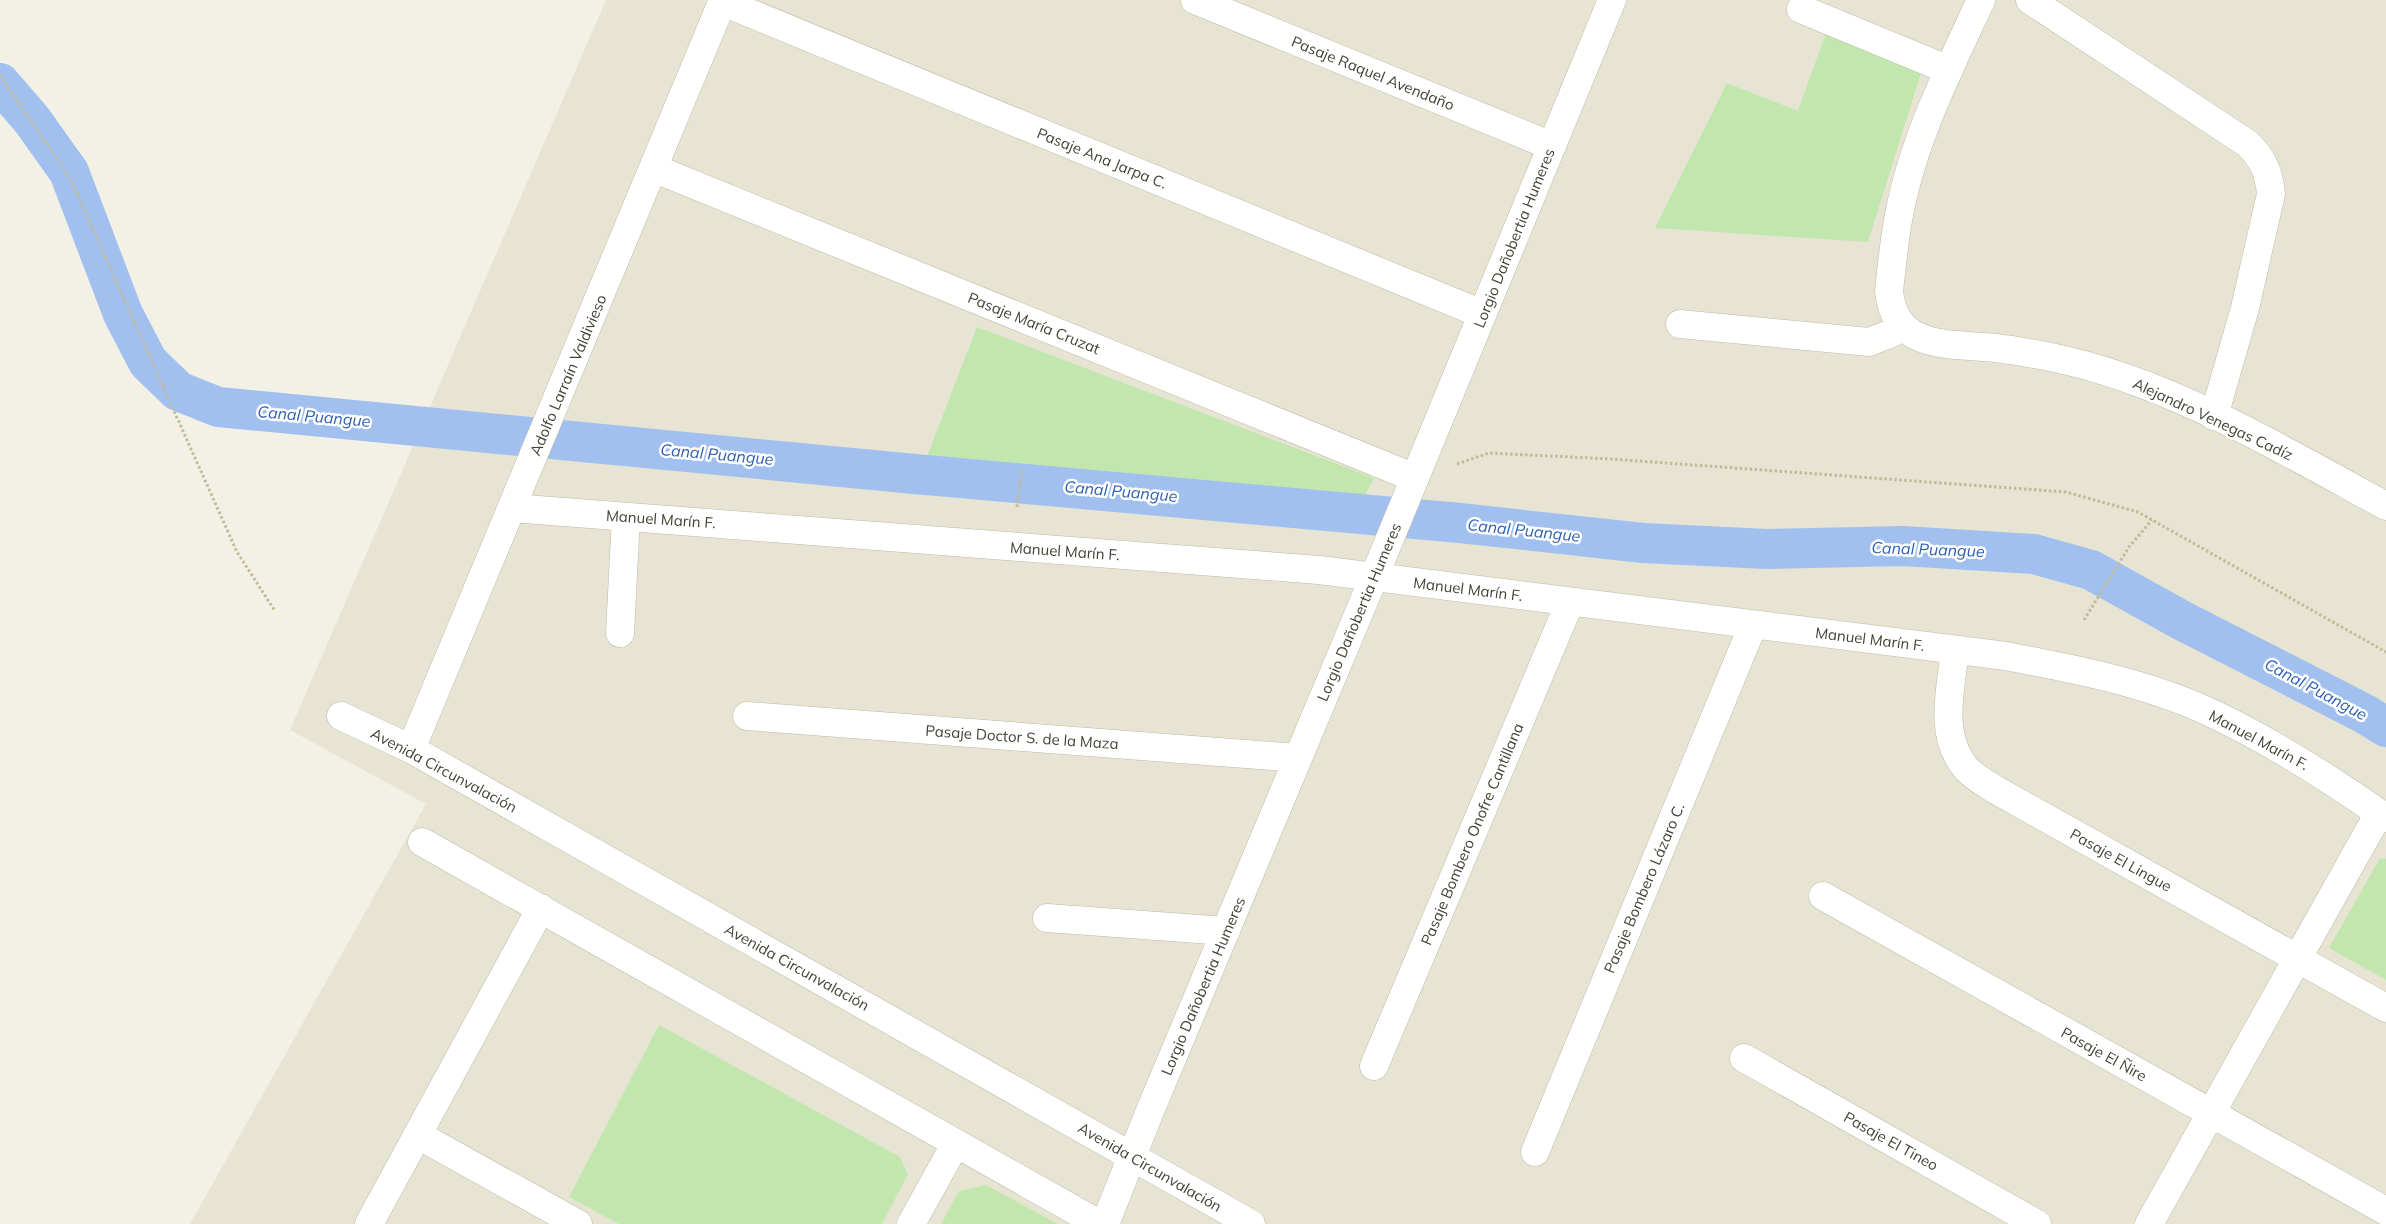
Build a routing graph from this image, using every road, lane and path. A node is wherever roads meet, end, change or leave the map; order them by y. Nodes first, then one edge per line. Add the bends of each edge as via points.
1 (1195, 0) edge
2 (1612, 0) edge
3 (1981, 0) edge
4 (2030, 0) edge
5 (723, 1) edge
6 (1802, 10) dead end
7 (1949, 70) junction
8 (0, 75) edge
9 (1552, 146) junction
10 (653, 168) junction
11 (1482, 314) junction
12 (1680, 324) dead end
13 (1901, 325) junction
14 (2214, 416) junction
15 (1457, 464) dead end
16 (1022, 467) dead end
17 (1411, 488) junction
18 (2386, 506) edge
19 (512, 508) junction
20 (1018, 508) dead end
21 (626, 517) junction
22 (2152, 520) junction
23 (1374, 577) junction
24 (1570, 602) junction
25 (275, 611) dead end
26 (2084, 620) dead end
27 (1753, 625) junction
28 (620, 633) dead end
29 (1955, 650) junction
30 (2386, 652) edge
31 (341, 716) dead end
32 (747, 716) dead end
33 (411, 749) junction
34 (1298, 758) junction
35 (2382, 816) edge
36 (422, 842) dead end
37 (1823, 896) dead end
38 (541, 908) junction
39 (1047, 918) dead end
40 (1226, 931) junction
41 (2298, 959) junction
42 (2386, 1008) edge
43 (1744, 1058) dead end
44 (1374, 1066) dead end
45 (2211, 1114) junction
46 (418, 1135) junction
47 (956, 1143) junction
48 (1535, 1152) dead end
49 (1132, 1156) junction
50 (2386, 1211) edge
51 (369, 1224) edge
52 (578, 1224) edge
53 (911, 1224) edge
54 (1099, 1224) edge
55 (1105, 1224) edge
56 (1251, 1224) edge
57 (2037, 1224) edge
58 (2150, 1224) edge

1 - 9 street, Pasaje Raquel Avendaño
2 - 9 street, Lorgio Dañobertia Humeres
3 - 7 street
4 - 14 street via 2248,144 2269,175 2271,194 2245,308
5 - 10 street, Adolfo Larraín Valdivieso
5 - 11 street, Pasaje Ana Jarpa C.
6 - 7 street
7 - 13 street via 1912,166 1899,214 1889,291 1890,303
8 - 25 path via 72,180 237,552
9 - 11 street, Lorgio Dañobertia Humeres
10 - 17 street, Pasaje María Cruzat
10 - 19 street, Adolfo Larraín Valdivieso
11 - 17 street, Lorgio Dañobertia Humeres
12 - 13 street via 1869,342 1892,333
13 - 14 street, Alejandro Venegas Cadíz via 1931,342 1997,348 2056,358 2109,372 2161,391
14 - 18 street, Alejandro Venegas Cadíz
15 - 22 path via 1489,453 2066,492 2138,512
16 - 20 path
17 - 23 street, Lorgio Dañobertia Humeres
19 - 21 street, Manuel Marín F.
19 - 33 street, Adolfo Larraín Valdivieso
21 - 23 street, Manuel Marín F. via 1319,570
21 - 28 street
22 - 26 path via 2129,547
22 - 30 path
23 - 24 street, Manuel Marín F.
23 - 34 street, Lorgio Dañobertia Humeres
24 - 27 street, Manuel Marín F.
24 - 44 street, Pasaje Bombero Onofre Cantillana
27 - 29 street, Manuel Marín F.
27 - 48 street, Pasaje Bombero Lázaro C.
29 - 35 street, Manuel Marín F. via 2006,656 2109,677 2206,710 2289,754
29 - 41 street, Pasaje El Lingue via 1948,723 1954,751 1965,768 1996,790
31 - 33 street, Avenida Circunvalación
32 - 34 street, Pasaje Doctor S. de la Maza
33 - 49 street, Avenida Circunvalación
34 - 40 street, Lorgio Dañobertia Humeres
35 - 41 street
36 - 38 street
37 - 45 street, Pasaje El Ñire
38 - 46 street
38 - 47 street
39 - 40 street
40 - 49 street, Lorgio Dañobertia Humeres
41 - 42 street, Pasaje El Lingue
41 - 45 street
43 - 57 street, Pasaje El Tineo
45 - 50 street, Pasaje El Ñire
45 - 58 street
46 - 51 street
46 - 52 street
47 - 53 street
47 - 54 street
49 - 55 street, Lorgio Dañobertia Humeres
49 - 56 street, Avenida Circunvalación

